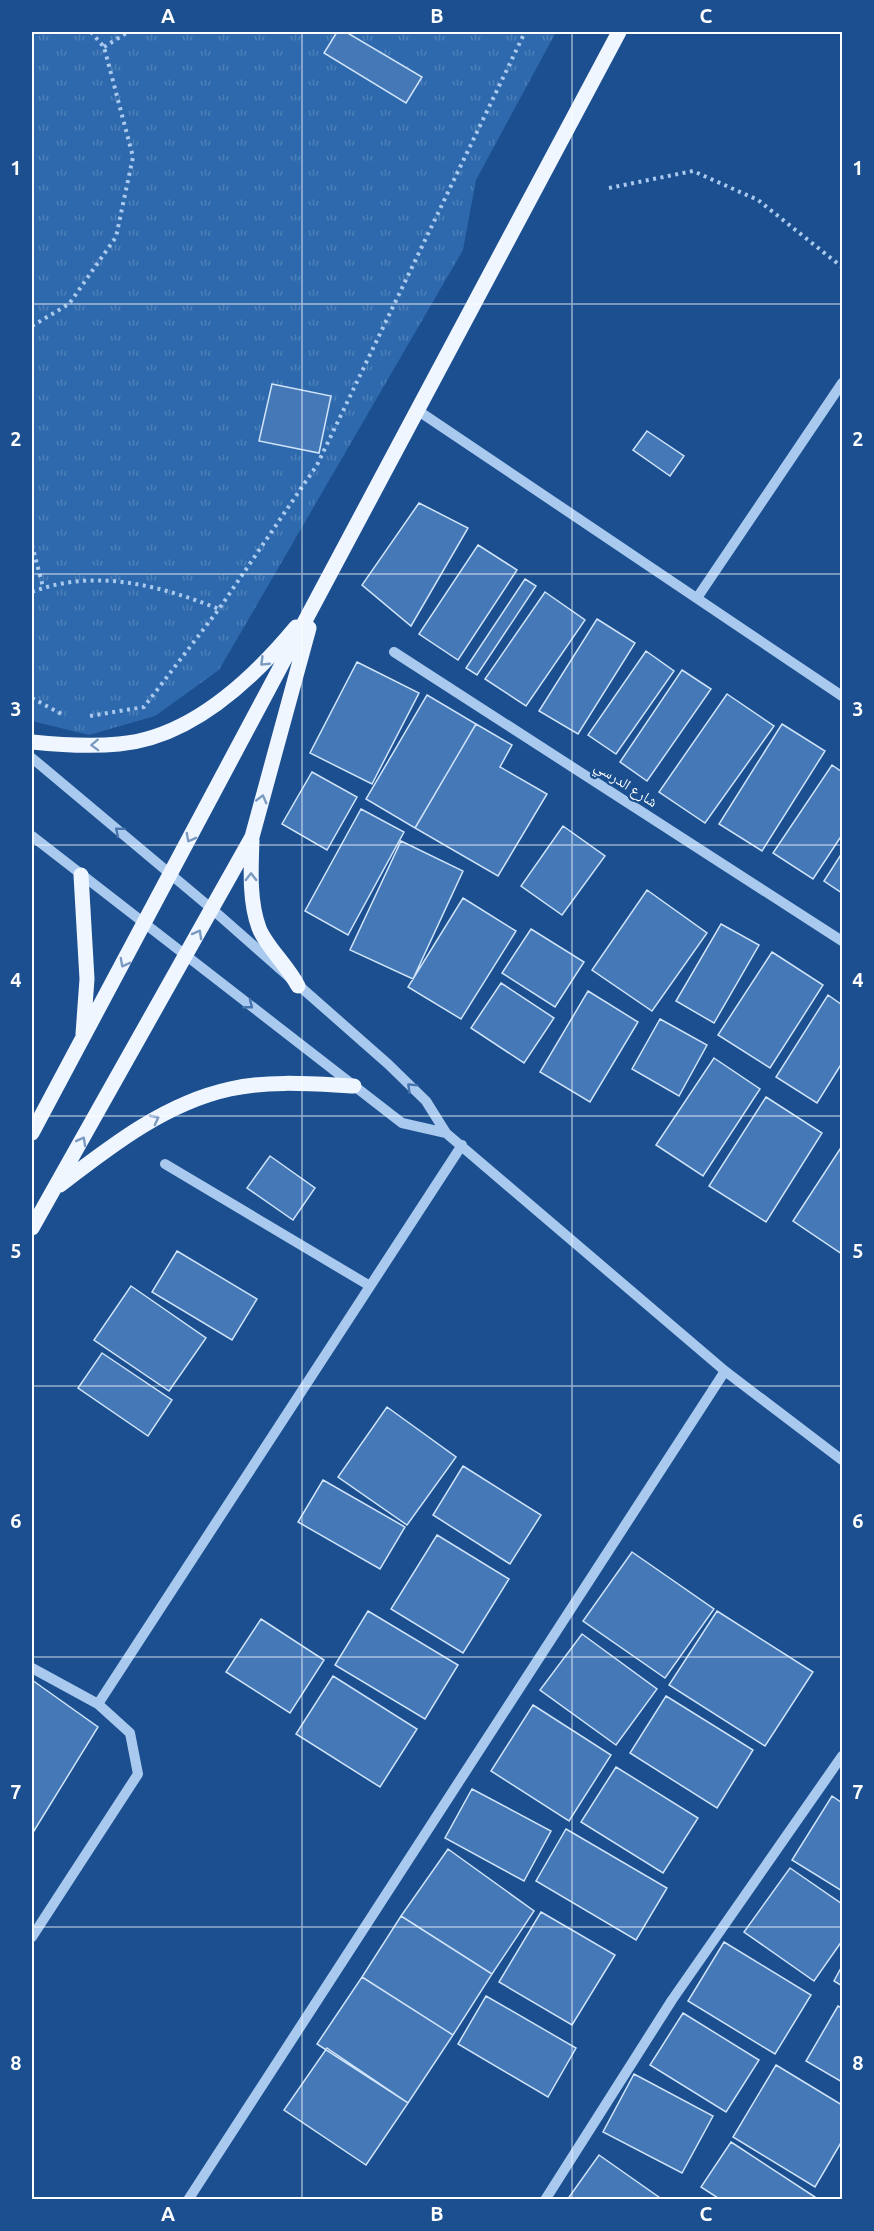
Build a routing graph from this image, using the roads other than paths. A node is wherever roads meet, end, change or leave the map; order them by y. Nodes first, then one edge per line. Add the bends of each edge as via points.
1 (619, 32) edge
2 (843, 383) edge
3 (417, 410) junction
4 (697, 598) junction
5 (316, 602) junction
6 (394, 652) dead end
7 (843, 696) edge
8 (32, 742) edge
9 (32, 758) edge
10 (32, 836) edge
11 (252, 837) junction
12 (171, 874) junction
13 (81, 875) junction
14 (212, 909) junction
15 (144, 924) junction
16 (843, 941) edge
17 (186, 957) junction
18 (298, 986) junction
19 (82, 1041) junction
20 (354, 1086) junction
21 (32, 1133) edge
22 (446, 1133) junction
23 (462, 1145) junction
24 (165, 1164) dead end
25 (56, 1188) junction
26 (32, 1227) edge
27 (370, 1286) junction
28 (724, 1371) junction
29 (843, 1460) edge
30 (32, 1668) edge
31 (98, 1704) junction
32 (843, 1756) edge
33 (32, 1937) edge
34 (188, 2199) edge
35 (545, 2199) edge

1 - 3 main road
2 - 4 street
3 - 4 street
3 - 5 main road
4 - 7 street
5 -> 8 main road via 278,649 243,682 167,733 121,744 71,746
11 -> 5 main road
5 -> 12 main road
6 - 16 street, شارع الدرسي
12 -> 9 street
10 - 13 street
11 - 14 main road
18 -> 11 main road via 259,929 251,888
12 - 14 street
12 - 15 main road
13 - 15 street
13 - 19 main road via 87,979
17 -> 14 main road
14 - 18 street
15 - 17 street
15 -> 19 main road
17 -> 20 street
25 -> 17 main road
22 -> 18 street via 426,1101
19 - 21 main road
20 - 22 street via 402,1123
25 -> 20 main road via 109,1147 194,1098 270,1084
22 - 23 street
23 - 27 street
23 - 28 street
24 - 27 street
25 - 26 main road
27 - 31 street
28 - 29 street
28 - 34 street
30 - 31 street
31 - 33 street via 130,1733 138,1774
32 - 35 street via 672,2000

